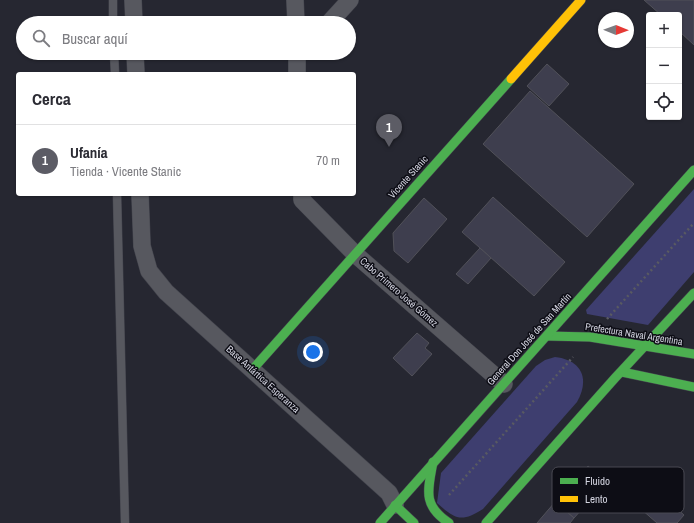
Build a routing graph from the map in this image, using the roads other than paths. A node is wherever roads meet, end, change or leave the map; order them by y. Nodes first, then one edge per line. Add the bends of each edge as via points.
1 (113, 0) edge
2 (133, 0) edge
3 (295, 0) edge
4 (350, 0) edge
5 (581, 0) edge
6 (114, 16) edge
7 (134, 16) edge
8 (296, 16) edge
9 (335, 16) edge
10 (114, 60) edge
11 (135, 60) edge
12 (115, 72) edge
13 (136, 72) edge
14 (694, 170) edge
15 (117, 196) edge
16 (140, 196) edge
17 (302, 196) edge
18 (355, 254) junction
19 (694, 293) edge
20 (547, 336) junction
21 (645, 345) junction
22 (694, 354) edge
23 (252, 370) junction
24 (622, 372) junction
25 (504, 384) junction
26 (694, 387) edge
27 (433, 462) junction
28 (395, 505) junction
29 (125, 523) edge
30 (380, 523) edge
31 (414, 523) edge
32 (449, 523) edge
33 (486, 523) edge

1 - 6 lane
2 - 7 street
3 - 8 street
4 - 9 street
5 - 18 street, Vicente Stanic
10 - 12 lane
11 - 13 street
14 - 20 street, General Don José de San Martín
15 - 29 lane
16 - 23 street, Base Antártica Esperanza via 142,246 149,271 166,292
17 - 18 street, Cabo Primero José Gómez via 302,200
18 - 23 street, Vicente Stanic
18 - 25 street, Cabo Primero José Gómez
19 - 21 street
20 - 21 street, Prefectura Naval Argentina via 590,337
20 - 25 street, General Don José de San Martín
21 - 22 street, Prefectura Naval Argentina
21 - 24 street
23 - 28 street, Base Antártica Esperanza via 389,493
24 - 26 street
24 - 33 street
25 - 27 street, General Don José de San Martín
27 - 28 street, General Don José de San Martín
27 - 32 street via 428,495 431,507 439,517
28 - 30 street, General Don José de San Martín
28 - 31 street

